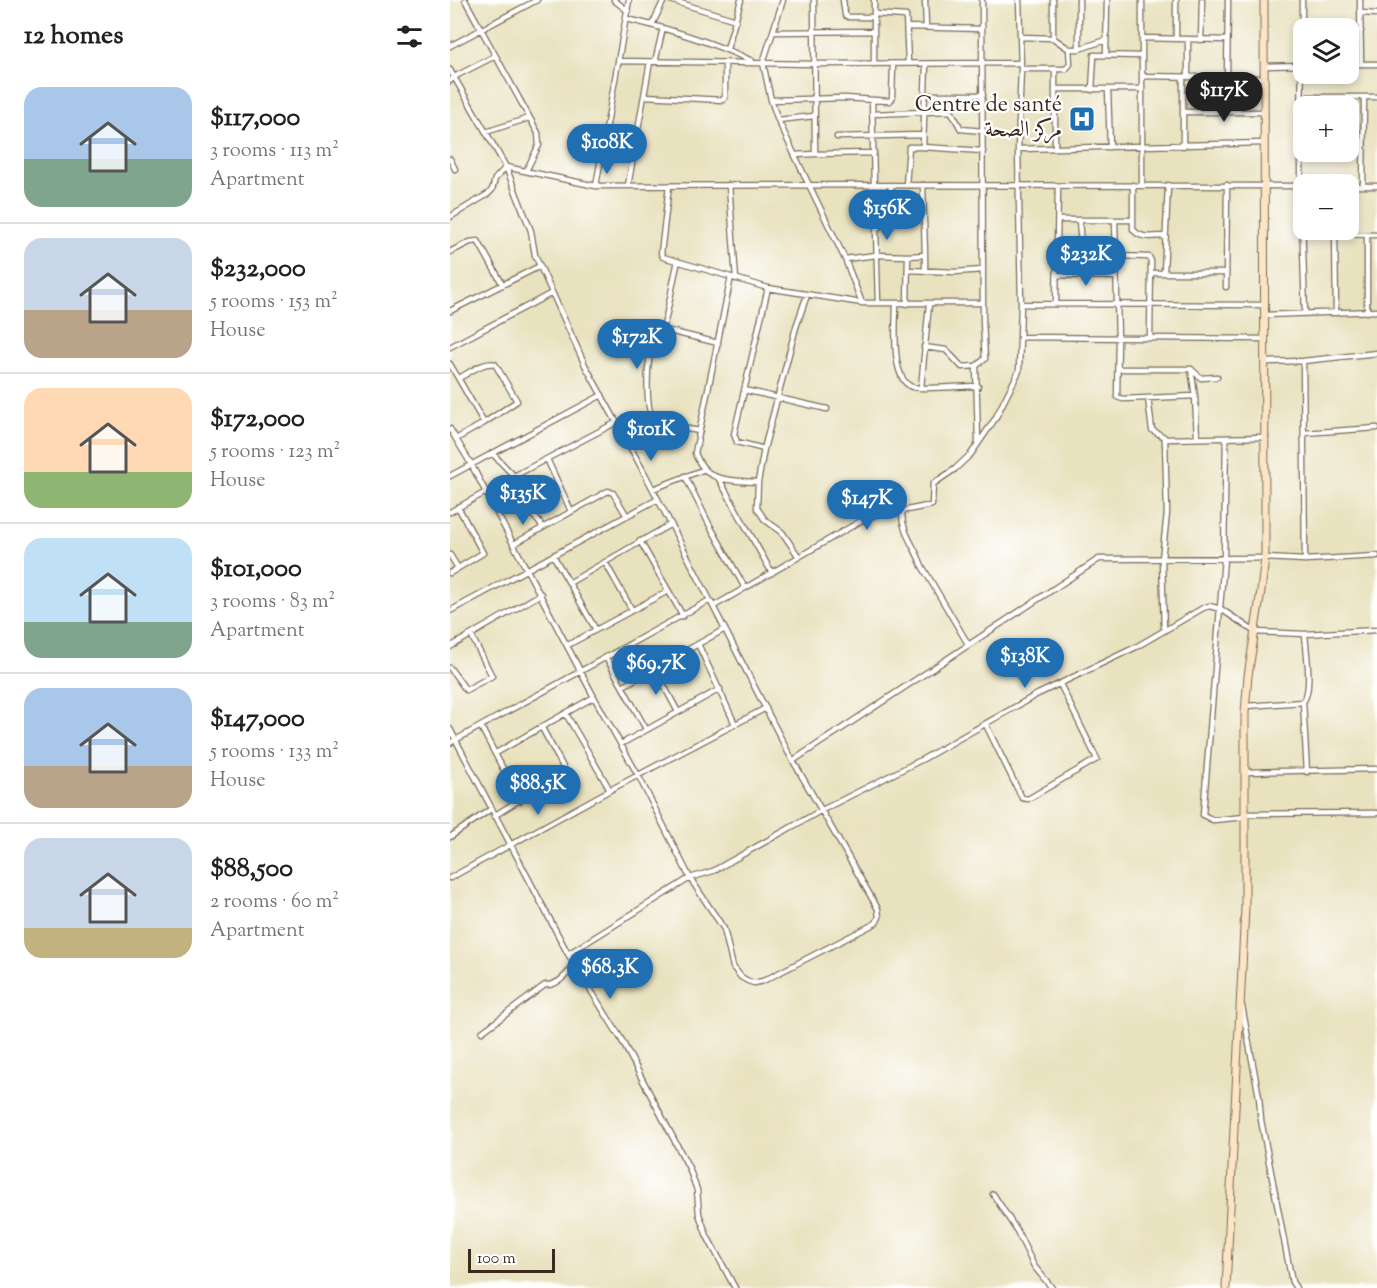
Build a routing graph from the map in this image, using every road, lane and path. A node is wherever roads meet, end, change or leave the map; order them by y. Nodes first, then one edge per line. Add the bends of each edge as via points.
1 (465, 0) edge
2 (537, 0) edge
3 (614, 0) edge
4 (630, 0) edge
5 (664, 0) edge
6 (670, 0) edge
7 (741, 0) edge
8 (783, 0) edge
9 (814, 0) edge
10 (843, 0) edge
11 (874, 0) edge
12 (925, 0) edge
13 (982, 0) edge
14 (1019, 0) edge
15 (1053, 0) edge
16 (1079, 0) edge
17 (1107, 0) edge
18 (1142, 0) edge
19 (1176, 0) edge
20 (1202, 0) edge
21 (1228, 0) edge
22 (1264, 0) edge
23 (1302, 0) edge
24 (1360, 0) edge
25 (628, 11) junction
26 (1361, 14) junction
27 (1377, 14) edge
28 (874, 15) junction
29 (1303, 18) edge
30 (627, 19) junction
31 (736, 20) junction
32 (652, 25) junction
33 (908, 27) junction
34 (926, 27) junction
35 (663, 28) junction
36 (981, 29) junction
37 (480, 30) junction
38 (874, 31) junction
39 (1361, 31) joint
40 (773, 32) junction
41 (814, 32) junction
42 (1020, 37) junction
43 (1053, 38) junction
44 (1142, 38) junction
45 (1176, 39) junction
46 (1188, 39) junction
47 (1106, 40) junction
48 (1201, 40) junction
49 (1227, 40) junction
50 (450, 46) edge
51 (727, 49) junction
52 (1069, 49) junction
53 (1079, 49) junction
54 (1106, 54) junction
55 (495, 56) junction
56 (1142, 56) junction
57 (618, 61) junction
58 (652, 62) junction
59 (725, 63) junction
60 (755, 63) junction
61 (763, 63) junction
62 (908, 63) junction
63 (1021, 63) junction
64 (814, 64) junction
65 (874, 64) junction
66 (893, 64) junction
67 (926, 64) junction
68 (1361, 64) joint
69 (1377, 64) edge
70 (983, 65) junction
71 (1293, 65) edge
72 (1264, 66) junction
73 (1021, 69) junction
74 (450, 70) edge
75 (1055, 70) junction
76 (1142, 76) junction
77 (1185, 77) junction
78 (1227, 78) junction
79 (1264, 78) junction
80 (452, 79) edge
81 (1055, 88) junction
82 (1142, 89) junction
83 (1092, 90) junction
84 (1108, 90) junction
85 (924, 95) junction
86 (983, 95) junction
87 (645, 96) junction
88 (1377, 97) edge
89 (1359, 98) edge
90 (1364, 98) junction
91 (814, 99) junction
92 (771, 100) junction
93 (872, 100) junction
94 (924, 112) junction
95 (1183, 112) junction
96 (1264, 112) junction
97 (872, 114) junction
98 (814, 116) junction
99 (529, 118) junction
100 (778, 120) junction
101 (983, 131) junction
102 (486, 132) junction
103 (922, 135) junction
104 (873, 136) junction
105 (837, 137) dead end
106 (1265, 143) junction
107 (1183, 146) junction
108 (922, 147) junction
109 (1110, 147) junction
110 (1142, 147) junction
111 (1055, 148) junction
112 (1018, 149) junction
113 (983, 151) junction
114 (874, 153) junction
115 (815, 154) junction
116 (795, 155) junction
117 (450, 159) edge
118 (506, 167) junction
119 (455, 169) dead end
120 (526, 171) junction
121 (729, 185) junction
122 (809, 185) junction
123 (874, 185) junction
124 (891, 185) junction
125 (906, 185) junction
126 (923, 185) junction
127 (983, 185) junction
128 (1018, 185) junction
129 (1133, 185) junction
130 (1142, 185) junction
131 (1168, 185) junction
132 (1227, 185) junction
133 (1265, 185) junction
134 (596, 186) junction
135 (628, 186) junction
136 (669, 186) junction
137 (1058, 186) junction
138 (1293, 186) edge
139 (1362, 186) joint
140 (1377, 186) edge
141 (450, 217) edge
142 (1058, 220) junction
143 (1079, 220) junction
144 (1115, 220) junction
145 (1133, 220) junction
146 (1359, 234) edge
147 (1366, 235) junction
148 (1377, 235) edge
149 (1166, 236) junction
150 (1303, 240) edge
151 (1335, 240) edge
152 (450, 252) edge
153 (876, 255) junction
154 (925, 255) junction
155 (908, 256) junction
156 (1117, 258) junction
157 (845, 259) junction
158 (678, 261) junction
159 (540, 266) junction
160 (908, 270) junction
161 (983, 270) junction
162 (925, 271) junction
163 (1151, 273) junction
164 (1164, 273) junction
165 (1226, 273) junction
166 (1057, 275) junction
167 (1116, 277) junction
168 (734, 278) junction
169 (503, 285) junction
170 (1226, 287) dead end
171 (768, 288) junction
172 (552, 293) junction
173 (807, 295) junction
174 (862, 303) junction
175 (878, 303) junction
176 (983, 303) junction
177 (1117, 303) junction
178 (896, 304) junction
179 (907, 304) junction
180 (928, 304) junction
181 (1021, 304) junction
182 (1056, 304) junction
183 (1150, 304) junction
184 (1265, 305) junction
185 (450, 311) edge
186 (1377, 311) edge
187 (1367, 312) junction
188 (1336, 313) junction
189 (1305, 314) junction
190 (1265, 315) junction
191 (661, 329) junction
192 (1020, 336) junction
193 (1150, 337) junction
194 (1119, 339) junction
195 (1265, 339) junction
196 (718, 343) junction
197 (450, 347) edge
198 (924, 347) junction
199 (1377, 353) edge
200 (1303, 361) junction
201 (1265, 362) junction
202 (450, 364) edge
203 (976, 366) junction
204 (1118, 369) junction
205 (1191, 369) junction
206 (1217, 377) dead end
207 (459, 378) junction
208 (978, 386) junction
209 (921, 387) junction
210 (744, 390) junction
211 (602, 395) junction
212 (1195, 396) junction
213 (778, 397) junction
214 (1148, 398) junction
215 (827, 409) dead end
216 (617, 422) junction
217 (484, 423) junction
218 (1377, 428) edge
219 (450, 429) edge
220 (699, 431) junction
221 (1304, 433) junction
222 (1266, 437) junction
223 (1197, 438) junction
224 (1226, 438) junction
225 (456, 439) junction
226 (1165, 439) junction
227 (978, 444) junction
228 (764, 449) junction
229 (492, 453) junction
230 (546, 459) junction
231 (471, 465) junction
232 (705, 469) junction
233 (450, 476) edge
234 (514, 476) junction
235 (685, 476) junction
236 (719, 479) junction
237 (758, 482) junction
238 (653, 489) junction
239 (486, 492) junction
240 (658, 499) junction
241 (458, 507) junction
242 (571, 511) junction
243 (902, 511) junction
244 (450, 512) edge
245 (627, 516) junction
246 (670, 524) junction
247 (543, 527) junction
248 (640, 541) junction
249 (514, 544) junction
250 (450, 555) edge
251 (553, 555) junction
252 (1377, 556) edge
253 (799, 557) junction
254 (1265, 558) junction
255 (1162, 559) junction
256 (1224, 560) junction
257 (1305, 560) junction
258 (605, 562) junction
259 (458, 568) junction
260 (528, 569) junction
261 (450, 573) edge
262 (772, 573) junction
263 (569, 583) junction
264 (745, 588) junction
265 (668, 591) junction
266 (541, 594) junction
267 (710, 600) junction
268 (714, 606) junction
269 (1221, 609) junction
270 (632, 610) junction
271 (450, 611) edge
272 (682, 616) junction
273 (725, 629) junction
274 (596, 630) junction
275 (1377, 630) edge
276 (1164, 631) junction
277 (1254, 632) junction
278 (1305, 634) junction
279 (471, 635) junction
280 (698, 644) junction
281 (968, 644) junction
282 (568, 645) junction
283 (450, 647) edge
284 (606, 657) junction
285 (450, 668) edge
286 (655, 669) junction
287 (581, 671) junction
288 (1060, 684) junction
289 (623, 686) junction
290 (720, 689) junction
291 (594, 697) junction
292 (1303, 702) junction
293 (1246, 706) junction
294 (766, 708) junction
295 (678, 712) junction
296 (566, 714) junction
297 (735, 724) junction
298 (986, 725) junction
299 (482, 727) junction
300 (542, 728) junction
301 (450, 729) edge
302 (646, 729) junction
303 (456, 740) junction
304 (450, 743) edge
305 (621, 744) junction
306 (496, 753) junction
307 (794, 760) junction
308 (1377, 770) edge
309 (1245, 772) junction
310 (1307, 772) junction
311 (638, 775) junction
312 (610, 790) junction
313 (519, 801) junction
314 (491, 809) junction
315 (822, 810) junction
316 (1377, 813) edge
317 (494, 816) junction
318 (1245, 816) junction
319 (450, 837) edge
320 (510, 845) junction
321 (450, 878) edge
322 (690, 878) junction
323 (568, 954) junction
324 (575, 965) junction
325 (1241, 994) junction
326 (482, 1032) dead end
327 (993, 1194) dead end
328 (735, 1288) edge
329 (1052, 1288) edge
330 (1226, 1288) edge
331 (1296, 1288) edge

1 - 37 street
2 - 37 street
3 - 25 street
4 - 25 street
5 - 32 street
6 - 31 street
7 - 31 street
8 - 40 street
9 - 41 street
10 - 28 street via 845,15 849,17
11 - 28 street
12 - 34 street
13 - 36 street
14 - 42 street
15 - 43 street
16 - 53 street
17 - 47 street
18 - 44 street
19 - 45 street
20 - 48 street
21 - 49 street
22 - 72 street
23 - 29 street
24 - 26 street
25 - 30 street
26 - 27 street
26 - 39 street
28 - 33 street via 905,15
28 - 38 street
30 - 32 street
30 - 57 street
31 - 51 street
32 - 35 street
33 - 34 street
33 - 62 street
34 - 36 street
35 - 51 street
35 - 58 street
36 - 70 street
37 - 50 street
37 - 55 street
38 - 41 street
38 - 65 street
39 - 68 street
40 - 41 street
40 - 61 street
41 - 64 street
42 - 43 street
42 - 63 street
43 - 52 street
44 - 45 street
44 - 56 street
45 - 46 street
46 - 48 street
46 - 77 street
47 - 53 street
47 - 54 street
48 - 49 street
49 - 78 street
51 - 60 street
52 - 53 street
52 - 75 street via 1069,67
54 - 56 street
54 - 83 street via 1093,57
55 - 80 street
55 - 99 street
56 - 76 street
57 - 58 street
57 - 134 street
58 - 59 street
58 - 87 street
59 - 60 street
59 - 87 street via 723,100
60 - 61 street
61 - 64 street
61 - 92 street
62 - 66 street
62 - 67 street
63 - 70 street
63 - 73 street
64 - 65 street
64 - 91 street
65 - 66 street
66 - 93 street via 892,99
67 - 70 street
67 - 85 street
68 - 69 street
70 - 86 street
71 - 72 street
72 - 79 street
73 - 75 street
73 - 112 street
74 - 80 street
75 - 81 street
76 - 77 street
76 - 82 street
77 - 78 street
77 - 95 street
78 - 79 street
79 - 96 street
80 - 102 street
81 - 83 street
81 - 111 street
82 - 84 street
82 - 110 street
83 - 84 street
84 - 109 street
85 - 86 street
85 - 94 street
86 - 101 street
87 - 135 street
88 - 90 street
89 - 90 street
90 - 139 street
91 - 92 street
91 - 93 street
91 - 98 street
92 - 100 street
93 - 97 street
94 - 97 street
94 - 101 street via 951,111 960,129
94 - 103 street
95 - 96 street
95 - 107 street
96 - 106 street
97 - 104 street
98 - 100 street
98 - 115 street
99 - 102 street
99 - 120 street via 539,144
100 - 116 street
101 - 113 street
102 - 118 street
103 - 104 street
103 - 108 street
104 - 105 street
104 - 114 street
106 - 107 street
106 - 133 street
107 - 110 street
108 - 113 street
108 - 125 street via 909,147
109 - 110 street
109 - 111 street
110 - 130 street
111 - 112 street
112 - 128 street
113 - 127 street
114 - 115 street
114 - 123 street
115 - 116 street
116 - 122 street
117 - 119 street
118 - 120 street
118 - 141 street via 495,179 490,193
118 - 159 street
120 - 134 street
121 - 122 street
121 - 136 street
121 - 168 street
122 - 123 street
122 - 157 street
123 - 124 street
124 - 125 street
124 - 153 street via 890,219 876,229
125 - 126 street
126 - 127 street
126 - 154 street
127 - 128 street
127 - 161 street
128 - 137 street
128 - 181 street
129 - 130 street
129 - 137 street
129 - 145 street
130 - 131 street
131 - 132 street
131 - 149 street
132 - 133 street
132 - 165 street
133 - 138 street
133 - 184 street
134 - 135 street
135 - 136 street
136 - 158 street via 661,253
137 - 142 street
139 - 140 street
142 - 143 street
142 - 166 street
143 - 144 street
143 - 156 street via 1082,257
144 - 145 street
144 - 156 street
145 - 149 street via 1136,234
146 - 147 street
147 - 148 street
147 - 187 street
149 - 164 street
150 - 189 street
151 - 188 street
152 - 169 street via 478,241
153 - 155 street
153 - 157 street
153 - 175 street
154 - 155 street
154 - 162 street
155 - 160 street
156 - 163 street via 1149,257
156 - 167 street
157 - 174 street
158 - 168 street
158 - 191 street
159 - 169 street
159 - 172 street
160 - 162 street
160 - 179 street
161 - 162 street
161 - 176 street
163 - 164 street
163 - 183 street
164 - 165 street
165 - 170 street
166 - 167 street
166 - 182 street
167 - 177 street
168 - 171 street
168 - 196 street
169 - 185 street
171 - 173 street
171 - 210 street
172 - 197 street
172 - 211 street
173 - 174 street
173 - 213 street
174 - 175 street
175 - 178 street
176 - 180 street
176 - 203 street via 986,359
177 - 182 street
177 - 183 street
177 - 194 street
178 - 179 street
178 - 209 street via 897,364 906,383
179 - 180 street
180 - 198 street
181 - 182 street
181 - 192 street
183 - 184 street
183 - 193 street
184 - 190 street
186 - 187 street
187 - 188 street
188 - 189 street
189 - 190 street
190 - 195 street
191 - 196 street
191 - 220 street via 649,364 651,417 661,425
192 - 194 street
192 - 227 street via 1018,376
193 - 194 street
193 - 195 street
194 - 204 street
195 - 201 street
196 - 220 street
198 - 203 street via 944,349 962,367
198 - 209 street
199 - 200 street
200 - 201 street
200 - 221 street
201 - 222 street
202 - 207 street
203 - 208 street
204 - 205 street
204 - 214 street via 1118,398
205 - 206 street via 1201,378
205 - 212 street
207 - 217 street
207 - 217 street via 485,364 495,364 516,399 516,403
208 - 209 street
208 - 227 street
210 - 213 street
210 - 228 street via 735,438 741,444
211 - 216 street
211 - 229 street
212 - 214 street
212 - 223 street
213 - 215 street
213 - 228 street
214 - 226 street via 1152,430
216 - 230 street
216 - 238 street
217 - 225 street
218 - 221 street
219 - 225 street
220 - 232 street via 695,453
221 - 257 street
222 - 224 street
222 - 254 street
223 - 224 street
223 - 226 street
224 - 256 street
225 - 231 street
226 - 255 street via 1167,513
227 - 243 street via 955,469 933,484 932,505
228 - 237 street
229 - 231 street
229 - 234 street
230 - 234 street
230 - 242 street
231 - 233 street
231 - 239 street
232 - 235 street
232 - 236 street
234 - 247 street via 507,484
235 - 238 street
235 - 264 street
236 - 237 street
236 - 262 street
237 - 253 street via 756,504 760,513 782,532
238 - 240 street
239 - 241 street
239 - 249 street
240 - 245 street
240 - 246 street
241 - 244 street
241 - 259 street via 483,553
242 - 245 street via 610,491
242 - 247 street
243 - 253 street via 874,514
243 - 281 street via 907,538
245 - 251 street
246 - 248 street
246 - 267 street
247 - 249 street
248 - 258 street
248 - 265 street
249 - 260 street
250 - 259 street
251 - 260 street
251 - 263 street
252 - 257 street
253 - 262 street
254 - 256 street
254 - 257 street
254 - 277 street
255 - 256 street
255 - 276 street
255 - 281 street via 1099,560
256 - 269 street
258 - 263 street
258 - 270 street
259 - 261 street
260 - 266 street
260 - 271 street
262 - 264 street
263 - 274 street
264 - 268 street
265 - 270 street
265 - 272 street
266 - 279 street
266 - 282 street
267 - 268 street
267 - 272 street
268 - 273 street
269 - 276 street via 1203,608
269 - 277 street
269 - 318 street via 1203,815 1213,820
270 - 274 street
272 - 284 street
273 - 280 street
273 - 294 street
274 - 282 street
275 - 278 street
276 - 288 street
277 - 278 street
277 - 293 street
278 - 292 street via 1308,688
279 - 283 street
279 - 285 street via 492,676 466,690
280 - 286 street
280 - 290 street
281 - 307 street
282 - 287 street
284 - 287 street
284 - 289 street
286 - 289 street
286 - 295 street
287 - 291 street
287 - 299 street
288 - 298 street
288 - 298 street via 1097,759 1028,799 1022,798
289 - 302 street
290 - 295 street
290 - 297 street
291 - 296 street
291 - 305 street
292 - 293 street
292 - 310 street
293 - 309 street
294 - 297 street
294 - 307 street
295 - 302 street
296 - 300 street
296 - 312 street
297 - 311 street
298 - 315 street
299 - 303 street
299 - 306 street
300 - 306 street
300 - 313 street via 564,769
301 - 303 street
302 - 305 street
303 - 304 street
303 - 314 street
305 - 311 street
306 - 313 street
307 - 315 street
308 - 310 street
309 - 310 street
309 - 318 street
311 - 312 street
311 - 322 street
312 - 320 street
313 - 317 street
314 - 317 street
314 - 319 street
315 - 322 street via 713,871
315 - 322 street via 878,909 876,923 754,983 741,977 734,967 724,929
316 - 318 street
317 - 320 street
318 - 325 street
320 - 321 street
320 - 323 street
322 - 323 street
323 - 324 street
324 - 326 street via 558,982 545,985
324 - 328 street via 620,1037 690,1168 707,1236
325 - 330 street
325 - 331 street via 1265,1140
327 - 329 street via 1034,1266

